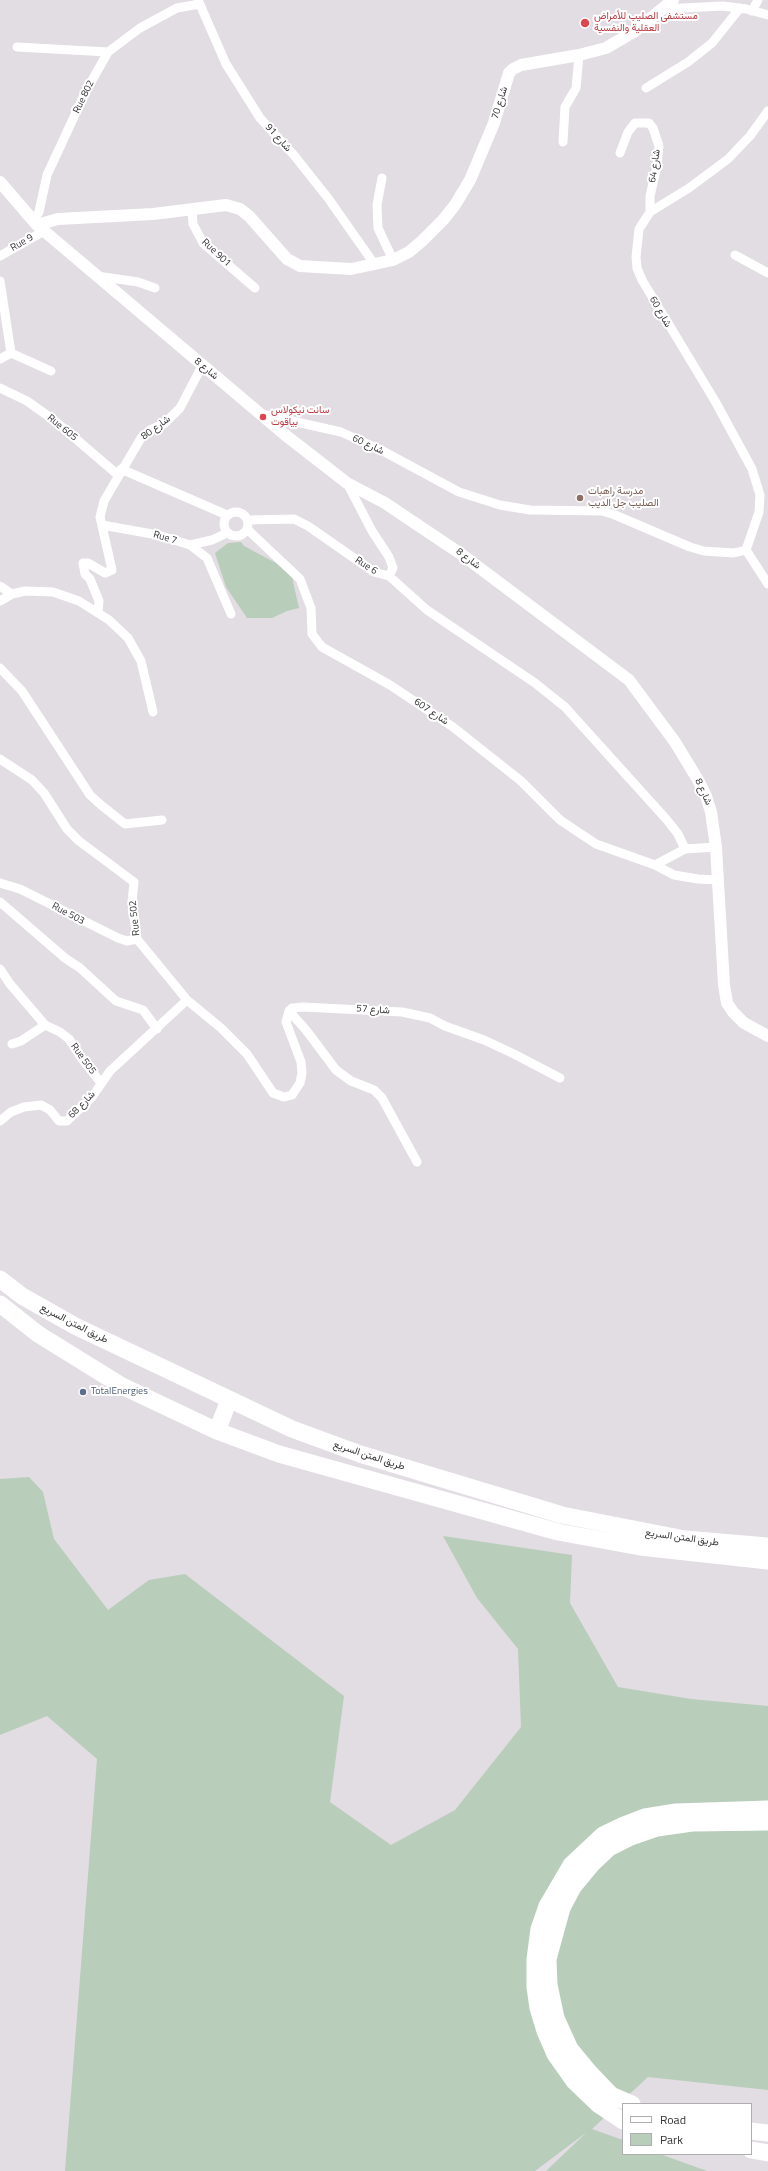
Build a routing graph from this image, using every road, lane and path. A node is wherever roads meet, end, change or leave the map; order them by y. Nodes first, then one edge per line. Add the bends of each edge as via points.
1 (184, 0) edge
2 (673, 0) edge
3 (758, 0) edge
4 (199, 2) edge
5 (178, 8) junction
6 (740, 8) junction
7 (663, 9) junction
8 (752, 11) junction
9 (768, 15) edge
10 (17, 48) dead end
11 (108, 52) junction
12 (579, 55) junction
13 (646, 88) dead end
14 (768, 111) edge
15 (564, 142) dead end
16 (620, 153) dead end
17 (382, 178) dead end
18 (2, 186) edge
19 (192, 210) junction
20 (650, 212) junction
21 (38, 225) junction
22 (735, 255) dead end
23 (0, 256) edge
24 (393, 260) junction
25 (375, 266) junction
26 (768, 273) edge
27 (97, 276) junction
28 (0, 281) edge
29 (155, 288) dead end
30 (255, 288) dead end
31 (11, 353) junction
32 (0, 359) edge
33 (202, 366) junction
34 (51, 371) dead end
35 (0, 388) edge
36 (260, 414) junction
37 (120, 472) junction
38 (347, 483) junction
39 (227, 515) junction
40 (102, 525) junction
41 (247, 525) junction
42 (227, 533) junction
43 (212, 540) junction
44 (190, 545) junction
45 (746, 550) junction
46 (207, 558) junction
47 (389, 576) junction
48 (768, 584) edge
49 (0, 586) edge
50 (12, 594) junction
51 (0, 601) edge
52 (98, 612) junction
53 (231, 614) dead end
54 (0, 668) edge
55 (152, 712) dead end
56 (0, 759) edge
57 (162, 820) dead end
58 (716, 847) junction
59 (685, 849) junction
60 (655, 865) junction
61 (719, 880) junction
62 (0, 883) edge
63 (0, 902) edge
64 (137, 940) junction
65 (0, 969) edge
66 (187, 1000) junction
67 (289, 1011) junction
68 (45, 1025) junction
69 (157, 1029) junction
70 (768, 1036) edge
71 (12, 1044) dead end
72 (560, 1078) dead end
73 (101, 1083) junction
74 (0, 1121) edge
75 (417, 1162) dead end
76 (0, 1279) edge
77 (0, 1304) edge
78 (229, 1400) junction
79 (217, 1431) junction
80 (768, 1546) edge
81 (768, 1561) edge
82 (764, 1816) edge
83 (630, 2103) edge
84 (622, 2120) edge
85 (752, 2131) edge
86 (768, 2133) edge

1 - 5 street, Rue 802
2 - 7 street, شارع 70
3 - 8 street
4 - 5 street, Rue 802
4 - 25 street, شارع 91 via 226,64 260,118 328,198
5 - 11 street, Rue 802 via 140,28
6 - 7 street via 723,6
6 - 8 street
6 - 13 street via 722,32 700,53
7 - 12 street, شارع 70 via 618,43
8 - 9 street
10 - 11 street
11 - 21 street, Rue 802 via 86,91 47,175
12 - 15 street via 576,88 565,107
12 - 24 street, شارع 70 via 521,66 509,73 494,123 470,180 455,205 422,241 409,252
14 - 20 street, شارع 60 via 750,136 728,159
16 - 20 street, شارع 64 via 628,132 635,123 649,123 658,146
17 - 24 street via 377,205 378,228
18 - 21 street, شارع 8
19 - 21 street, شارع 70 via 58,219
19 - 25 street, شارع 70 via 226,205 240,209 287,259 300,266 351,269
19 - 30 street, Rue 901 via 193,224 203,243
20 - 45 street, شارع 60 via 639,229 637,268 656,305 735,434 757,481 760,494 759,512
21 - 23 street, Rue 9
21 - 27 street, شارع 8
22 - 26 street
24 - 25 street, شارع 70
27 - 29 street via 138,282
27 - 33 street, شارع 8
28 - 31 street
31 - 32 street
31 - 34 street
33 - 36 street, شارع 8
33 - 37 street, شارع 80 via 180,408 164,424 150,430 141,438
35 - 37 street, Rue 605 via 27,401
36 - 38 street, شارع 8
36 - 45 street, شارع 60 via 341,432 381,450 459,492 500,505 530,510 602,511 704,552 734,553
37 - 39 street, Rue 605
37 - 40 street, شارع 80 via 104,500 100,516
38 - 47 street, Rue 6 via 372,531 390,557 393,568
38 - 58 street, شارع 8 via 385,503 461,554 629,680 658,717 698,780 711,812
39 - 41 street via 238,512 244,515
39 - 42 street via 224,521
40 - 44 street, Rue 7 via 158,535
40 - 52 street, شارع 80 via 112,570 105,573 88,563 82,563 100,601
41 - 42 street via 240,535
41 - 47 street, Rue 6 via 294,519 374,572
41 - 60 street, شارع 607 via 300,579 311,608 312,634 322,647 390,685 452,726 521,781 574,830 596,844
42 - 43 street, Rue 7
43 - 44 street, Rue 7
43 - 46 street
44 - 46 street
45 - 48 street
46 - 53 street
47 - 59 street via 427,610 565,706 667,820
49 - 50 street
50 - 51 street
50 - 52 street via 32,591 53,592 79,601
52 - 55 street via 119,628 135,649 145,674
54 - 57 street via 22,691 90,795 125,824
56 - 64 street, Rue 502 via 32,780 44,793 66,829 79,841 134,882 132,902
58 - 59 street
58 - 61 street, شارع 8
59 - 60 street
60 - 61 street, شارع 607 via 685,878
61 - 70 street, شارع 8 via 727,1003 744,1023
62 - 64 street, Rue 503 via 20,889 118,938 127,941
63 - 69 street via 116,1001 143,1010
64 - 66 street, Rue 502
65 - 68 street, Rue 505
66 - 67 street, Rue 502 via 237,1042 268,1088 284,1097 292,1095 300,1083 302,1073 301,1062 286,1022
66 - 69 street, Rue 505
67 - 72 street, شارع 57 via 292,1008 303,1007 347,1008 402,1012 430,1018 512,1052
67 - 75 street via 336,1070 351,1081 374,1090 382,1098
68 - 71 street
68 - 73 street, Rue 505 via 69,1039
69 - 73 street, Rue 505 via 110,1071
73 - 74 street, شارع 68 via 92,1097 67,1120 59,1121 41,1104 11,1112
76 - 78 highway, طريق المتن السريع via 48,1312
77 - 79 highway, طريق المتن السريع via 38,1334 122,1386
78 - 79 highway
78 - 80 highway, طريق المتن السريع via 292,1429 360,1454 562,1515 685,1539
79 - 81 highway, طريق المتن السريع via 278,1454 558,1532 640,1547
82 - 83 highway via 657,1828 631,1837 609,1848 592,1864 573,1887 562,1908 548,1959 549,1985 556,2018 570,2049 589,2072 610,2094
82 - 84 highway via 676,1812 645,1817 624,1825 603,1836 570,1865 547,1906 539,1929 535,1959 535,1987 545,2031 555,2054 574,2081 599,2105
85 - 86 highway

